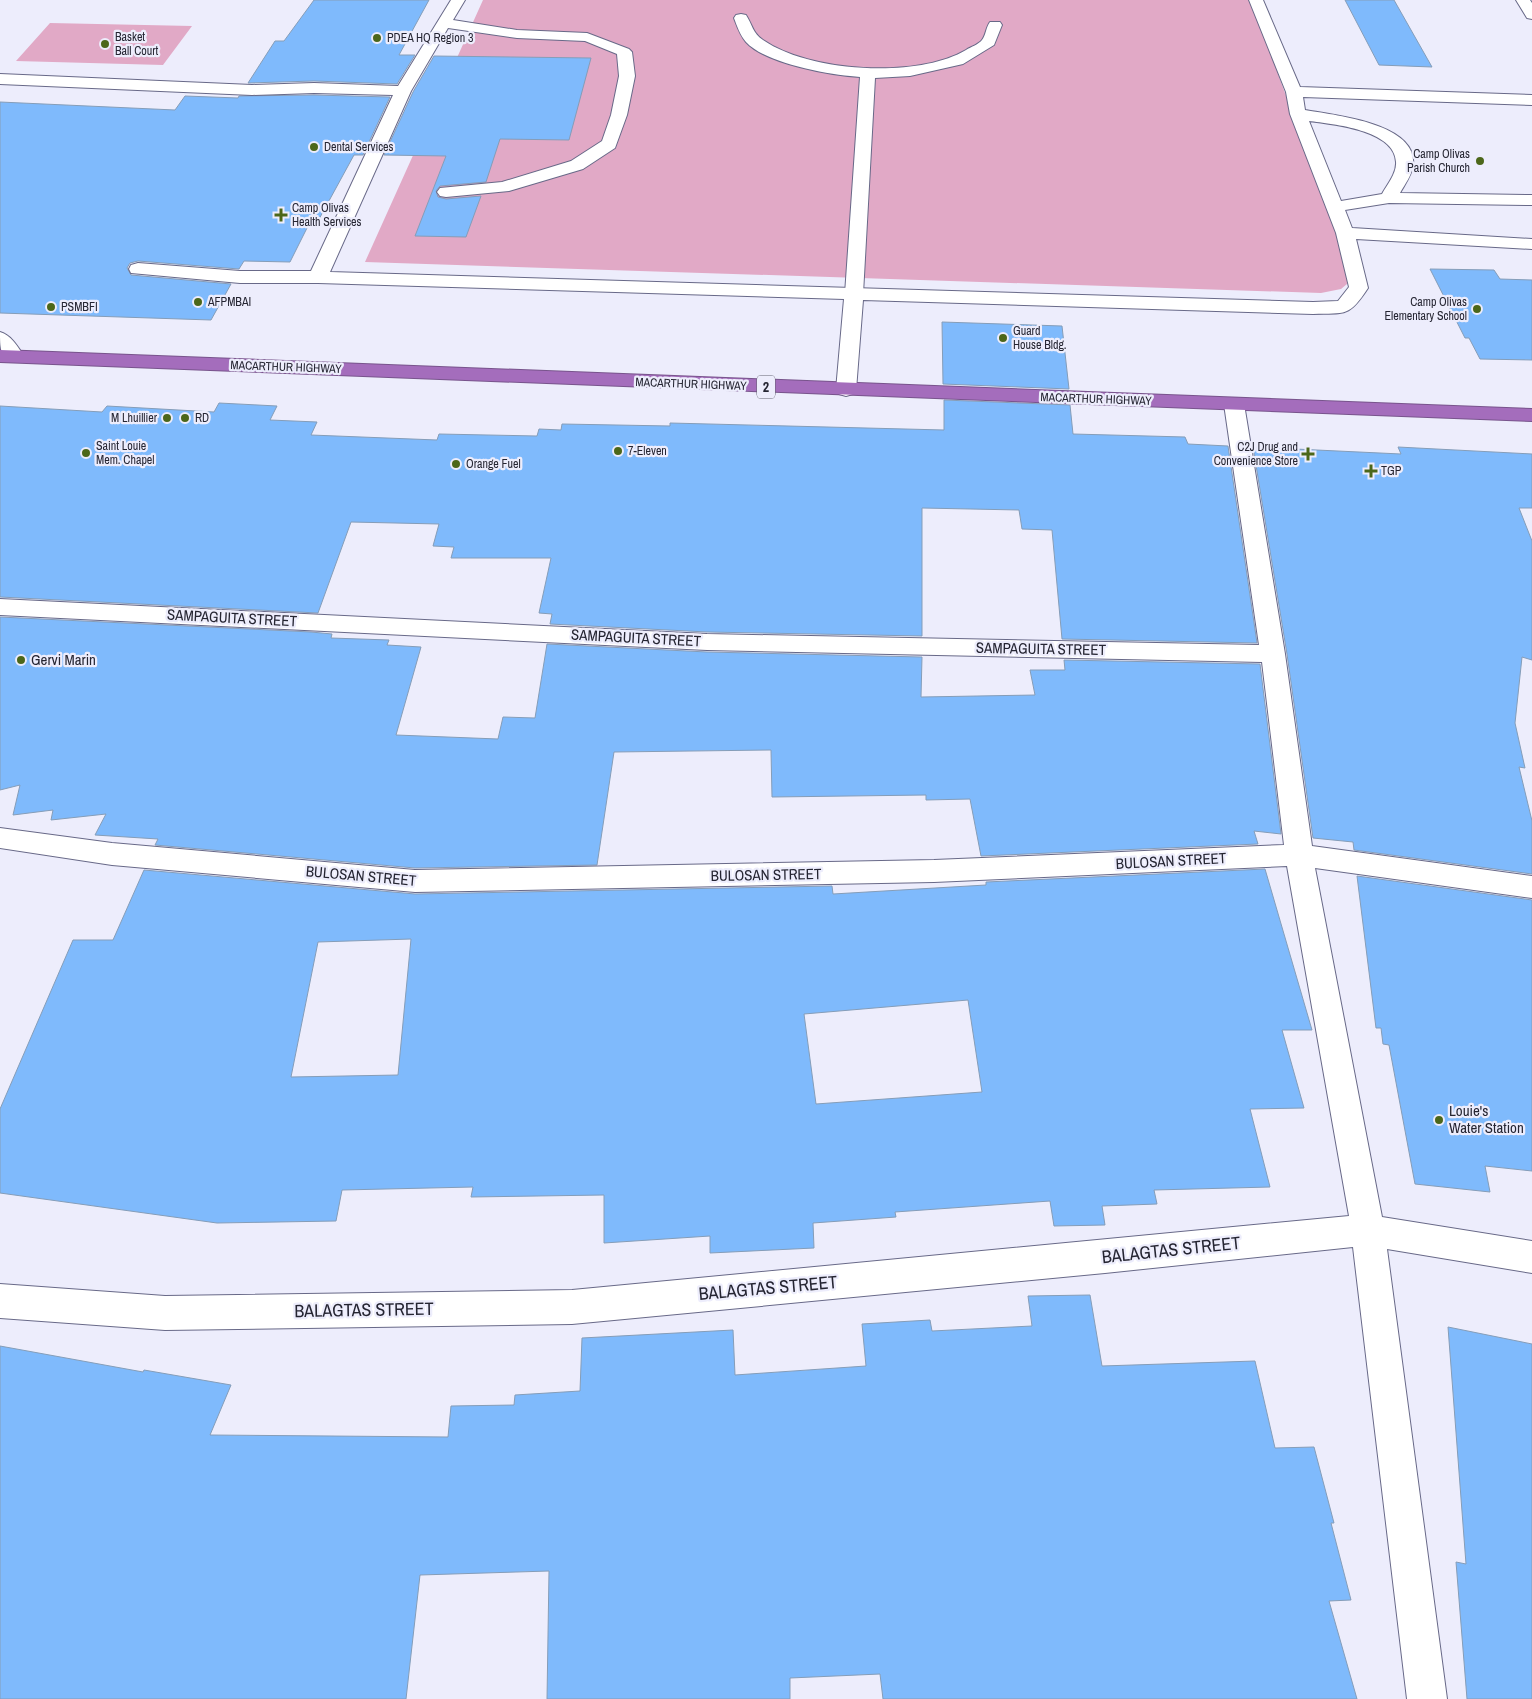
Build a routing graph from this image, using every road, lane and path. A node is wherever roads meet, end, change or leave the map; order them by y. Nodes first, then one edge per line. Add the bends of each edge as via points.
1 (458, 0) edge
2 (1256, 0) edge
3 (1523, 0) edge
4 (1532, 15) edge
5 (741, 18) dead end
6 (443, 23) junction
7 (995, 25) dead end
8 (868, 72) junction
9 (0, 80) edge
10 (403, 91) junction
11 (1294, 92) junction
12 (1532, 100) edge
13 (1298, 114) junction
14 (446, 192) dead end
15 (1389, 198) junction
16 (1532, 200) edge
17 (1334, 207) junction
18 (1345, 233) junction
19 (1532, 244) edge
20 (138, 269) dead end
21 (318, 277) junction
22 (854, 294) junction
23 (0, 338) edge
24 (7, 356) edge
25 (846, 390) junction
26 (1234, 404) junction
27 (1532, 415) edge
28 (0, 607) edge
29 (1273, 654) junction
30 (0, 838) edge
31 (1299, 855) junction
32 (1532, 887) edge
33 (1368, 1230) junction
34 (1532, 1257) edge
35 (0, 1301) edge
36 (1427, 1699) edge

1 - 6 street
2 - 11 street
3 - 4 street
5 - 8 street via 751,38 772,51 809,64
6 - 10 street
6 - 14 street via 517,34 587,37 624,52 627,76 609,144 577,165 503,187
7 - 8 street via 989,42 954,61 900,72
8 - 22 street
9 - 10 street via 252,90
10 - 21 street
11 - 12 street
11 - 13 street
13 - 15 street via 1365,127 1387,135 1400,146 1405,162
13 - 17 street
15 - 16 street
15 - 17 street
17 - 18 street
18 - 19 street
18 - 22 street via 1359,288 1343,307
20 - 21 street via 240,277
21 - 22 street
22 - 25 street
23 - 24 street
24 - 25 highway, MACARTHUR HIGHWAY / 2
25 - 26 highway, MACARTHUR HIGHWAY / 2
26 - 27 highway, MACARTHUR HIGHWAY / 2
26 - 29 street
28 - 29 street, SAMPAGUITA STREET via 706,642
29 - 31 street
30 - 31 street, BULOSAN STREET via 112,854 415,882 934,871
31 - 32 street, BULOSAN STREET
31 - 33 street
33 - 34 street, BALAGTAS STREET
33 - 35 street, BALAGTAS STREET via 572,1307 165,1313
33 - 36 street

